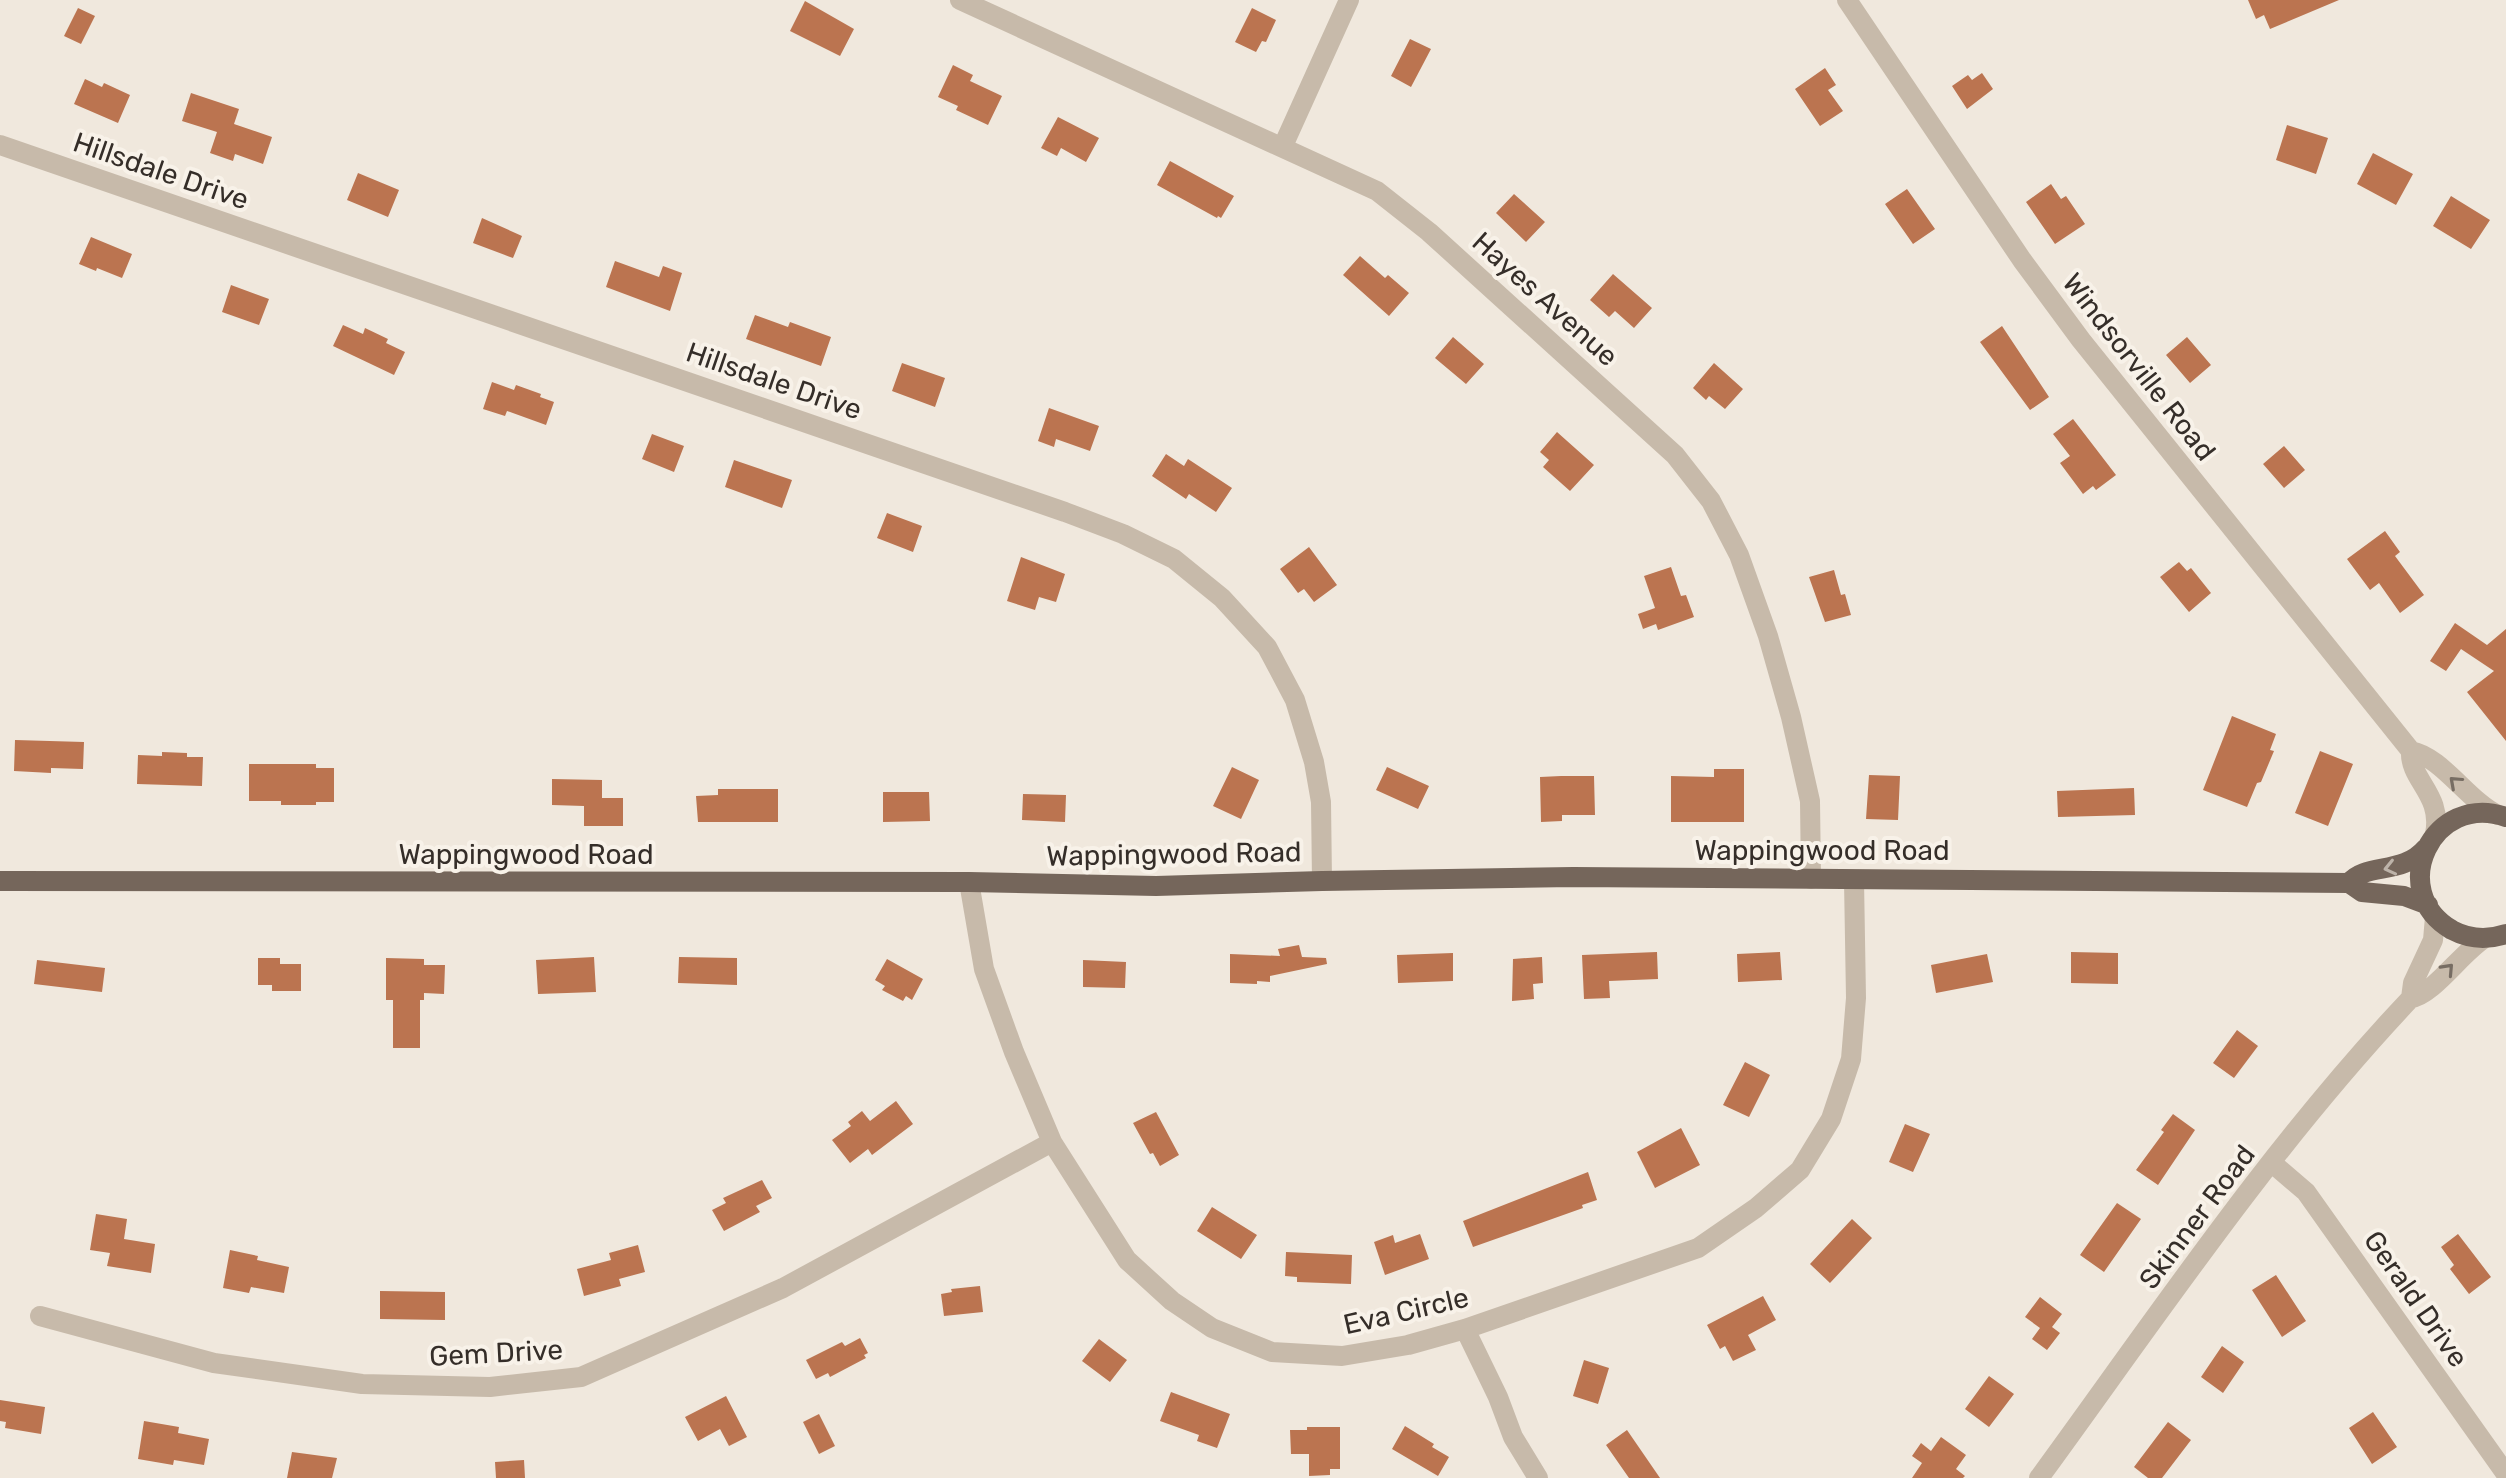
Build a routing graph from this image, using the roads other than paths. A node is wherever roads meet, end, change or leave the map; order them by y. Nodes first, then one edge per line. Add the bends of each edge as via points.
1 (960, 0) edge
2 (1349, 0) edge
3 (1847, 0) edge
4 (0, 145) edge
5 (1283, 146) junction
6 (2411, 751) junction
7 (2502, 816) edge
8 (2431, 840) junction
9 (1811, 879) junction
10 (1854, 880) junction
11 (0, 881) edge
12 (1322, 881) junction
13 (969, 882) junction
14 (2349, 883) junction
15 (2431, 911) junction
16 (2506, 934) edge
17 (2485, 938) junction
18 (2411, 998) junction
19 (1052, 1142) junction
20 (2272, 1163) junction
21 (40, 1316) dead end
22 (1465, 1329) junction
23 (2506, 1474) edge
24 (1538, 1478) edge
25 (2039, 1478) edge

1 - 5 street, Hayes Avenue
2 - 5 street
3 - 6 street, Windsorville Road via 2056,306
4 - 12 street, Hillsdale Drive via 1035,502 1174,559 1222,598 1267,647 1295,700 1319,789
5 - 9 street, Hayes Avenue via 1377,191 1429,232 1675,455 1711,501 1739,555 1791,717 1810,801
7 -> 6 street, Windsorville Road
6 - 8 street, Windsorville Road via 2412,764 2435,806
7 - 8 main road, Wappingwood Road via 2464,816
8 -> 14 main road, Wappingwood Road via 2406,864 2361,874
8 - 15 main road via 2420,879
9 - 10 main road, Wappingwood Road
9 - 12 main road, Wappingwood Road
10 - 14 main road, Wappingwood Road
10 - 22 street, Eva Circle via 1851,1059 1831,1119 1800,1170 1698,1248
11 - 13 main road, Wappingwood Road
12 - 13 main road, Wappingwood Road via 1156,886
13 - 19 street, Eva Circle via 984,969
14 - 15 main road, Wappingwood Road via 2362,892 2404,896
15 - 17 main road, Wappingwood Road via 2458,933
15 - 18 street, Skinner Road via 2433,940
16 - 17 main road
18 -> 17 street, Skinner Road via 2425,993
18 - 20 street, Skinner Road
19 - 21 street, Gem Drive via 783,1288 581,1377 490,1387 362,1384 214,1363
19 - 22 street, Eva Circle via 1127,1260 1212,1328 1272,1352 1342,1356
20 - 23 street, Gerald Drive via 2306,1192
20 - 25 street, Skinner Road
22 - 24 street via 1513,1437

